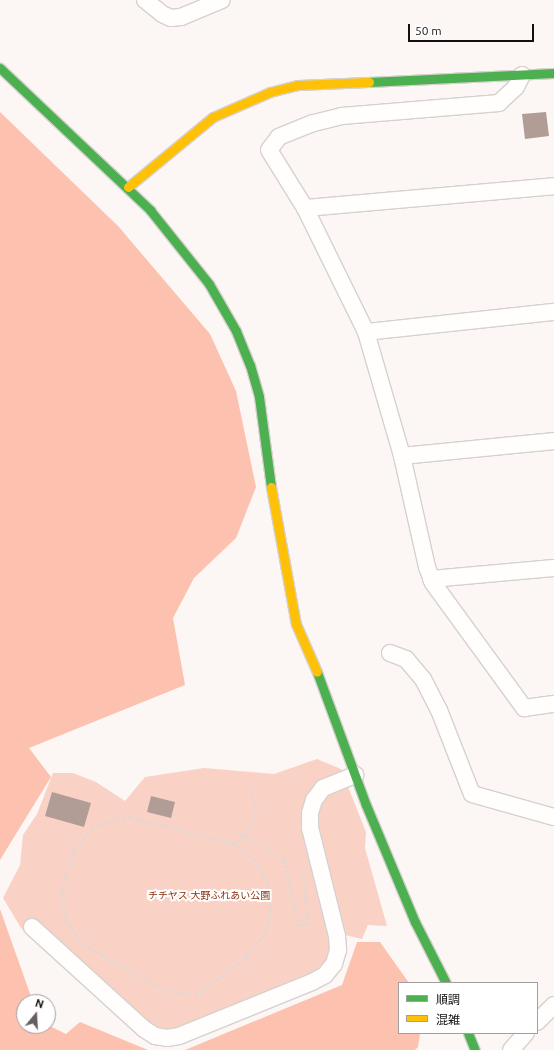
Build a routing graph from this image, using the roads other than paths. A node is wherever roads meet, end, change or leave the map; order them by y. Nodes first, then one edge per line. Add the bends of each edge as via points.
1 (145, 0) edge
2 (222, 0) edge
3 (0, 68) edge
4 (554, 73) edge
5 (522, 75) junction
6 (554, 186) edge
7 (128, 187) junction
8 (305, 208) junction
9 (554, 312) edge
10 (366, 332) junction
11 (554, 441) edge
12 (402, 456) junction
13 (554, 568) edge
14 (431, 579) junction
15 (390, 653) dead end
16 (554, 704) edge
17 (355, 775) junction
18 (554, 817) edge
19 (32, 927) dead end
20 (445, 982) edge
21 (554, 1005) edge
22 (538, 1021) edge
23 (468, 1034) edge
24 (525, 1034) edge
25 (475, 1050) edge
26 (511, 1050) edge

1 - 2 street via 171,18 181,17
3 - 7 street
4 - 5 street
5 - 7 street via 320,83 270,92 214,117
5 - 8 street via 516,87 499,103 342,116 313,123 279,137 269,150
6 - 8 street
7 - 17 street via 209,284 236,331 250,364 263,418 272,497 296,624 321,682
8 - 10 street
9 - 10 street
10 - 12 street
11 - 12 street
12 - 14 street
13 - 14 street
14 - 16 street via 524,708
15 - 18 street via 406,659 423,679 439,710 472,794
17 - 19 street via 323,788 314,800 310,813 310,828 337,936 338,950 334,964 325,975 312,982 179,1036 155,1036 144,1029
17 - 20 street via 415,922
21 - 22 street
23 - 25 street
24 - 26 street

